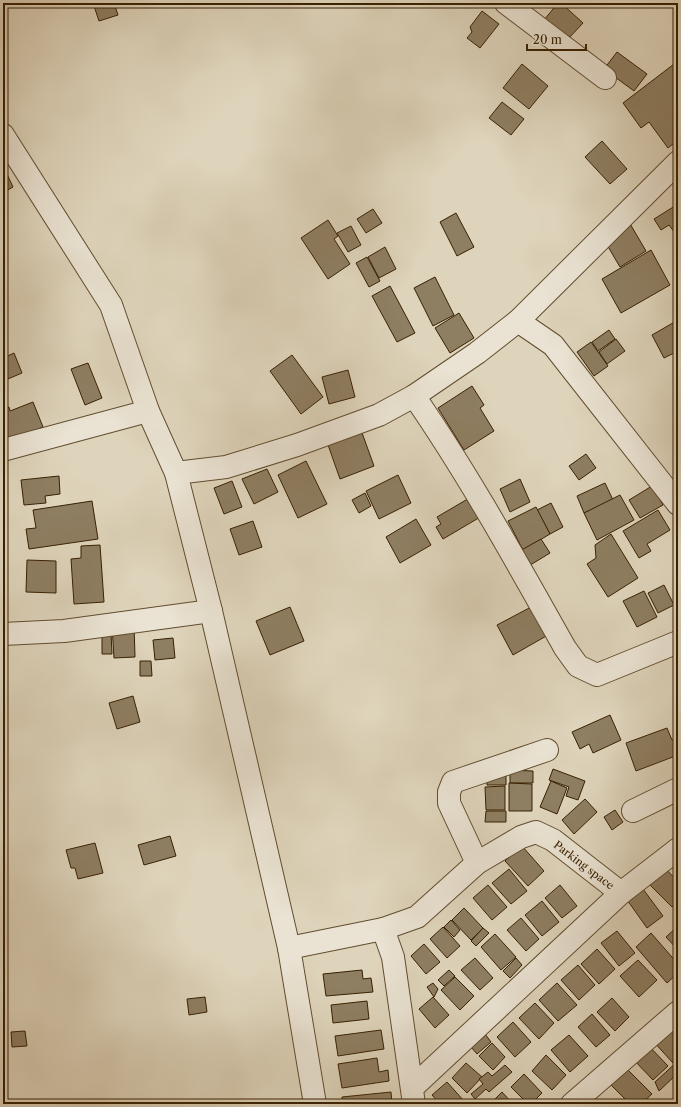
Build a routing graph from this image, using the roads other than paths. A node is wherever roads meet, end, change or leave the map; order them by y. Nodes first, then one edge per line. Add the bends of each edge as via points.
1 (506, 3) edge
2 (604, 78) dead end
3 (3, 135) edge
4 (678, 162) edge
5 (518, 321) junction
6 (414, 396) junction
7 (148, 411) junction
8 (3, 450) edge
9 (176, 473) junction
10 (678, 504) edge
11 (211, 611) junction
12 (3, 634) edge
13 (678, 642) edge
14 (547, 750) dead end
15 (678, 790) edge
16 (633, 811) dead end
17 (678, 849) edge
18 (477, 863) junction
19 (621, 893) junction
20 (383, 929) junction
21 (289, 948) junction
22 (678, 1012) edge
23 (413, 1096) edge
24 (315, 1104) edge
25 (572, 1104) edge

1 - 2 street
3 - 7 street via 111,305
4 - 5 street
5 - 6 street
5 - 10 street via 553,345
6 - 9 street via 379,415 297,445 226,466
6 - 13 street via 485,506 565,648 578,666 597,676
7 - 8 street
7 - 9 street
9 - 11 street
11 - 12 street via 64,630
11 - 21 street
14 - 18 street via 453,782 449,792 449,803
15 - 16 street
17 - 19 street
18 - 19 street, Parking space via 521,837 536,832 553,840
18 - 20 street, Parking space via 417,918
19 - 23 street, Parking space
20 - 21 street
20 - 23 street, Parking space via 393,957
21 - 24 street
22 - 25 street

